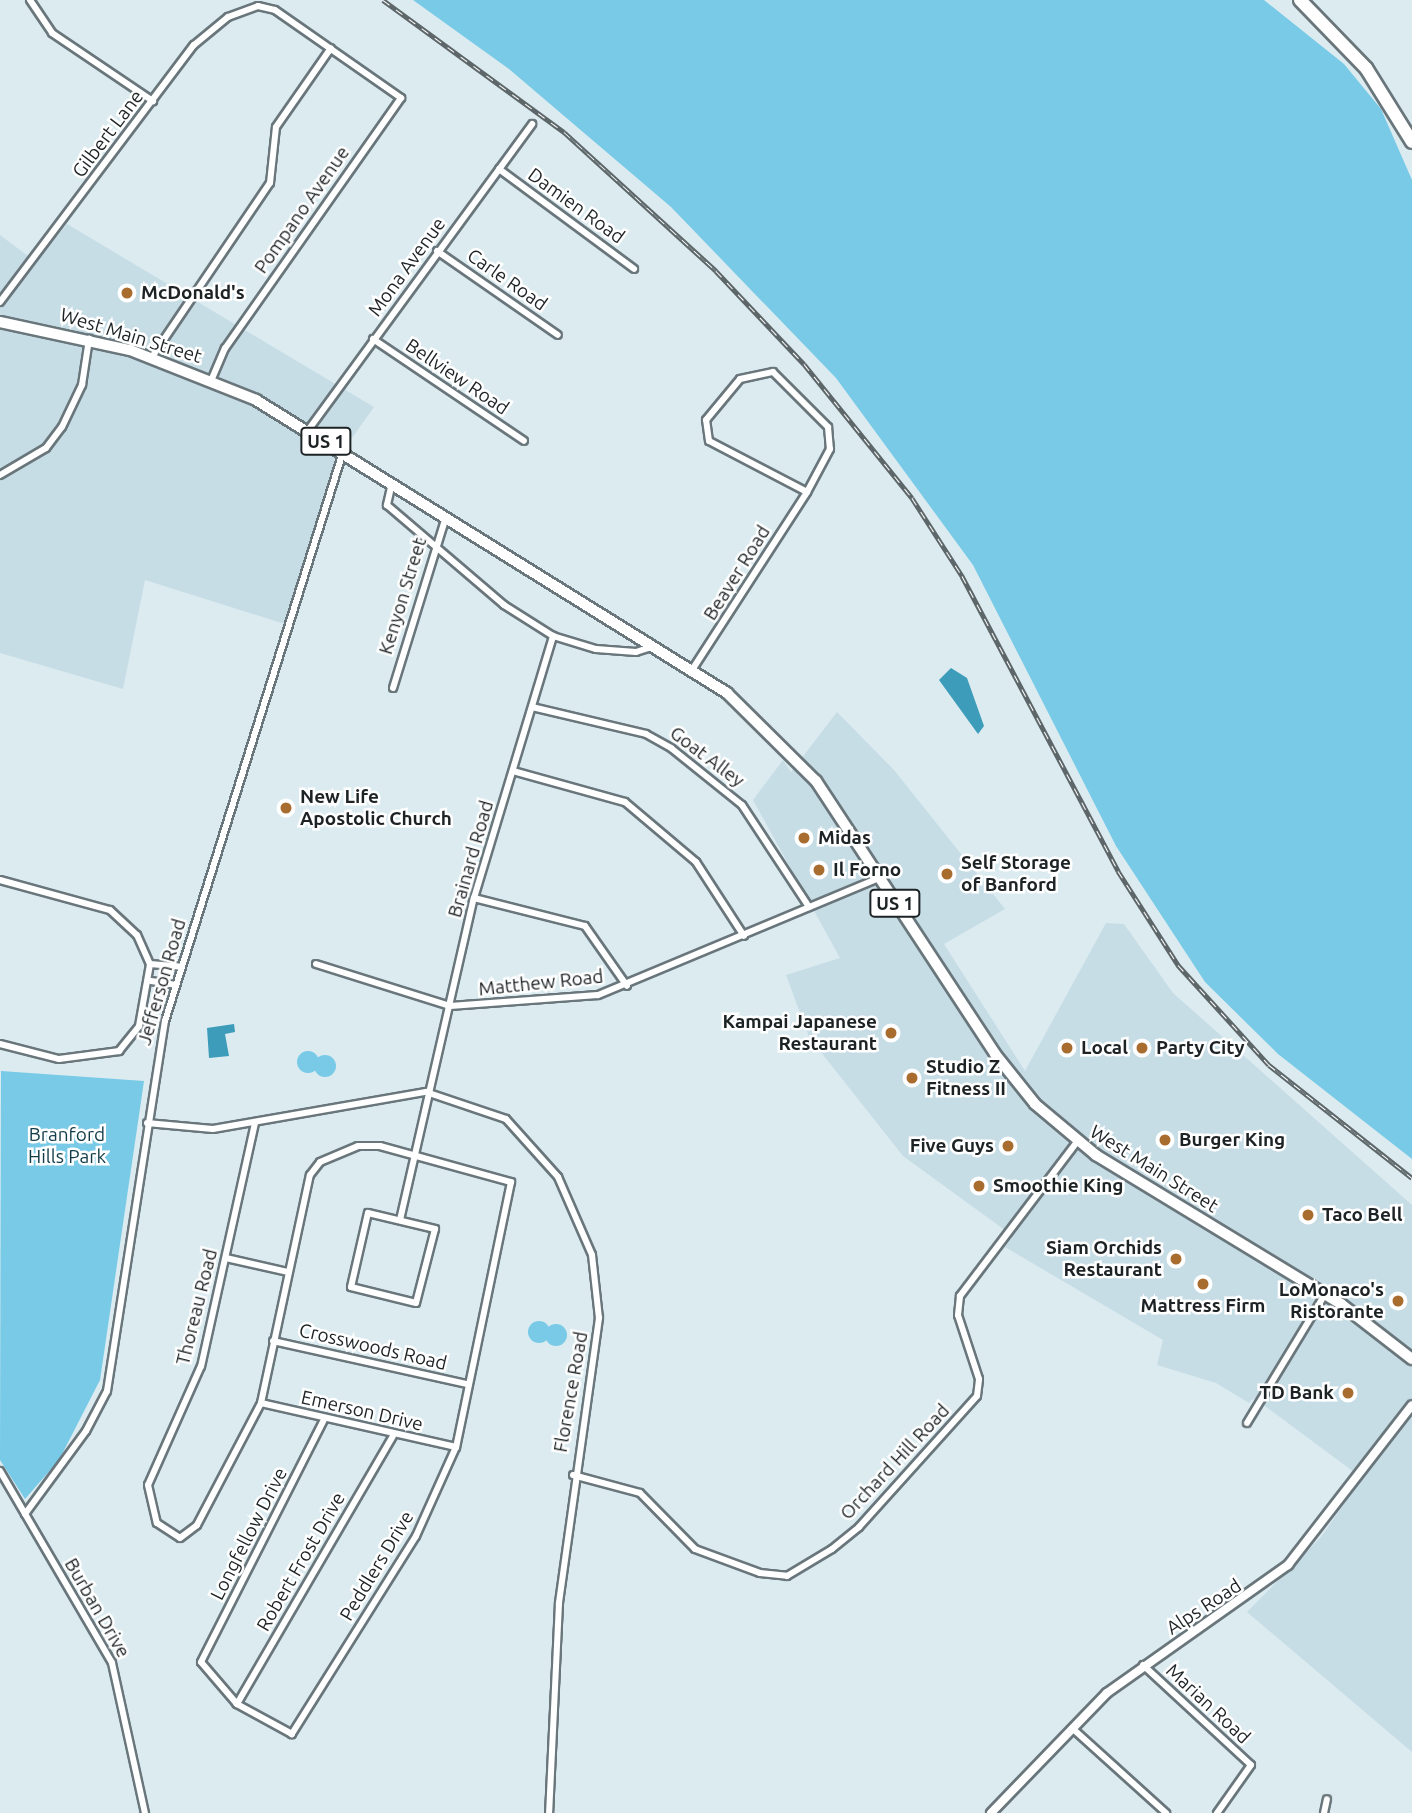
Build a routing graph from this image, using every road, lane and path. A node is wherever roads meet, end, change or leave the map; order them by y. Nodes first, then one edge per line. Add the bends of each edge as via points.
1 (30, 0) edge
2 (1300, 0) edge
3 (331, 48) junction
4 (153, 101) junction
5 (532, 124) dead end
6 (1412, 142) edge
7 (499, 169) junction
8 (437, 251) junction
9 (634, 269) dead end
10 (0, 302) edge
11 (0, 322) edge
12 (558, 335) dead end
13 (89, 339) junction
14 (373, 339) junction
15 (152, 357) junction
16 (212, 379) junction
17 (309, 429) junction
18 (524, 441) dead end
19 (342, 452) junction
20 (0, 475) edge
21 (392, 481) junction
22 (807, 492) junction
23 (447, 515) junction
24 (434, 545) junction
25 (553, 636) junction
26 (654, 646) junction
27 (692, 670) junction
28 (393, 688) dead end
29 (532, 708) junction
30 (513, 771) junction
31 (879, 878) junction
32 (0, 880) edge
33 (474, 898) junction
34 (809, 907) junction
35 (744, 936) junction
36 (150, 964) junction
37 (316, 964) dead end
38 (182, 967) junction
39 (150, 981) junction
40 (176, 985) junction
41 (627, 986) junction
42 (450, 1006) junction
43 (0, 1044) edge
44 (426, 1092) junction
45 (148, 1123) junction
46 (255, 1123) junction
47 (1077, 1142) junction
48 (415, 1153) junction
49 (400, 1220) junction
50 (226, 1258) junction
51 (288, 1272) junction
52 (1325, 1294) junction
53 (272, 1341) junction
54 (1412, 1359) edge
55 (467, 1384) junction
56 (261, 1403) junction
57 (1412, 1405) edge
58 (324, 1420) junction
59 (1247, 1423) dead end
60 (393, 1436) junction
61 (456, 1447) junction
62 (0, 1471) edge
63 (573, 1475) junction
64 (25, 1514) junction
65 (197, 1525) joint
66 (201, 1662) joint
67 (1143, 1665) junction
68 (237, 1704) junction
69 (1072, 1728) junction
70 (1327, 1799) dead end
71 (145, 1813) edge
72 (549, 1813) edge
73 (990, 1813) edge
74 (1166, 1813) edge
75 (1217, 1813) edge
76 (1324, 1813) edge

1 - 4 street via 52,33
2 - 6 highway via 1361,62
3 - 4 street, Gilbert Lane via 258,6 228,17 194,45
3 - 15 street via 276,127 270,183
3 - 16 street, Pompano Avenue via 401,98 233,337
4 - 10 street, Gilbert Lane
5 - 7 street, Mona Avenue
7 - 8 street, Mona Avenue
7 - 9 street, Damien Road
8 - 12 street, Carle Road
8 - 14 street, Mona Avenue
11 - 13 main road, West Main Street / US 1
13 - 15 main road, West Main Street / US 1
13 - 20 street via 82,385 62,427 46,448
14 - 17 street, Mona Avenue
14 - 18 street, Bellview Road
15 - 16 main road, West Main Street / US 1
16 - 17 main road, West Main Street / US 1
17 - 19 main road, West Main Street / US 1
19 - 21 main road, West Main Street / US 1
19 - 38 street, Jefferson Road
21 - 23 main road, West Main Street / US 1
21 - 24 street via 387,505
22 - 22 street, Beaver Road via 709,441 706,420 740,379 773,372 828,427 830,449
22 - 27 street, Beaver Road
23 - 24 street, Kenyon Street
23 - 26 main road, West Main Street / US 1
24 - 25 street via 504,605
24 - 28 street, Kenyon Street
25 - 26 street via 596,649 636,652
25 - 29 street, Brainard Road
26 - 27 main road, West Main Street / US 1
27 - 31 main road, West Main Street / US 1 via 780,740
29 - 30 street, Brainard Road
29 - 34 street, Goat Alley via 646,734 671,748 742,805
30 - 33 street, Brainard Road
30 - 35 street via 625,802 696,862
31 - 34 street, Matthew Road
31 - 47 main road, West Main Street / US 1 via 1008,1072
32 - 36 street via 110,910 136,934
33 - 41 street via 585,926
33 - 42 street, Brainard Road
34 - 35 street, Matthew Road
35 - 41 street, Matthew Road
36 - 38 street
36 - 39 street
37 - 42 street, Matthew Road
38 - 40 street, Jefferson Road
39 - 40 street
39 - 43 street via 139,1026 119,1051 59,1059
40 - 45 street, Jefferson Road
41 - 42 street, Matthew Road via 538,1003
42 - 44 street, Brainard Road
44 - 46 street, Florence Road
44 - 48 street
44 - 63 street, Florence Road via 483,1108 524,1134 558,1177 583,1226 598,1294 598,1350
45 - 46 street, Florence Road via 213,1129
45 - 64 street, Jefferson Road via 107,1391 86,1431
46 - 50 street, Thoreau Road
47 - 52 main road, West Main Street / US 1
47 - 63 street, Orchard Hill Road via 960,1296 958,1315 979,1379 977,1396 859,1527 832,1549 787,1576 760,1573 695,1549 640,1493
48 - 49 street
48 - 51 street, Peddlers Drive via 358,1146 320,1162 310,1175
48 - 55 street, Peddlers Drive via 511,1182
49 - 49 street via 435,1229 416,1303 351,1287 368,1213
50 - 51 street
50 - 65 street, Thoreau Road via 201,1366 148,1485 149,1504 166,1533 180,1538
51 - 53 street, Peddlers Drive
52 - 54 main road, West Main Street / US 1
52 - 59 street
53 - 55 street, Crosswoods Road
53 - 56 street, Peddlers Drive
55 - 61 street, Peddlers Drive
56 - 58 street, Emerson Drive
56 - 65 street, Peddlers Drive
57 - 67 street, Alps Road via 1289,1565
58 - 60 street, Emerson Drive
58 - 66 street, Longfellow Drive
60 - 61 street, Emerson Drive
60 - 68 street, Robert Frost Drive
61 - 68 street, Peddlers Drive via 416,1536 292,1734
62 - 64 street, Burban Drive
63 - 72 street, Florence Road
64 - 71 street, Burban Drive via 118,1678
66 - 68 street, Peddlers Drive
67 - 69 street, Alps Road
67 - 75 street, Marian Road via 1251,1765
69 - 73 street, Alps Road
69 - 74 street
70 - 76 street

